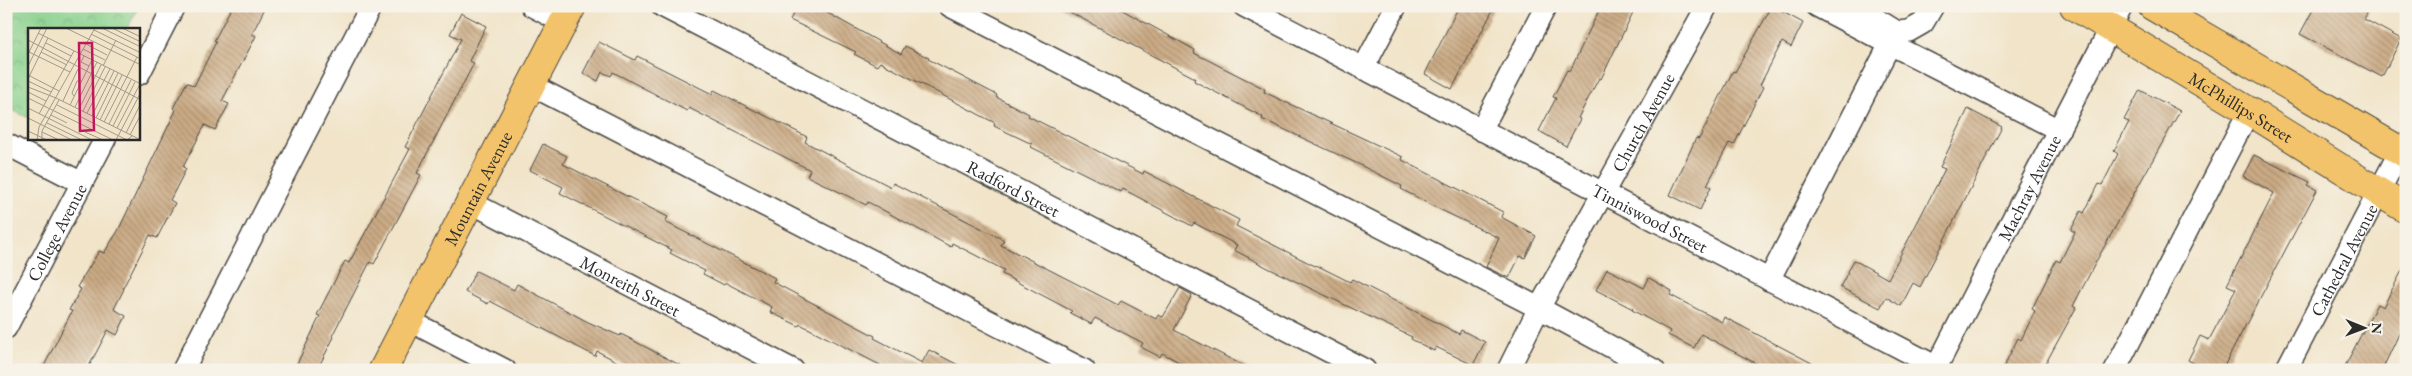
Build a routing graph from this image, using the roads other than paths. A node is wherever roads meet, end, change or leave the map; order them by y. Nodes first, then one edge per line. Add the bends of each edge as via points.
1 (174, 6) edge
2 (371, 6) edge
3 (532, 6) edge
4 (662, 6) edge
5 (950, 6) edge
6 (1244, 6) edge
7 (1396, 6) edge
8 (1546, 6) edge
9 (1707, 6) edge
10 (1817, 6) edge
11 (1855, 6) edge
12 (1933, 6) edge
13 (2074, 6) edge
14 (2152, 6) edge
15 (568, 15) edge
16 (2116, 17) edge
17 (1890, 44) junction
18 (1363, 69) junction
19 (140, 72) edge
20 (531, 85) junction
21 (2249, 111) junction
22 (1481, 130) junction
23 (2059, 130) junction
24 (104, 140) edge
25 (6, 144) edge
26 (2403, 153) edge
27 (82, 183) junction
28 (2379, 193) junction
29 (1602, 194) junction
30 (470, 202) junction
31 (2406, 209) edge
32 (1769, 280) junction
33 (1539, 308) junction
34 (408, 320) junction
35 (6, 328) edge
36 (1936, 368) edge
37 (183, 370) edge
38 (383, 370) edge
39 (505, 370) edge
40 (793, 370) edge
41 (1084, 370) edge
42 (1365, 370) edge
43 (1508, 370) edge
44 (1654, 370) edge
45 (2115, 370) edge
46 (2286, 370) edge

1 - 19 street
2 - 37 street
3 - 15 street
4 - 42 street, Radford Street
5 - 33 street
6 - 18 street, Tinniswood Street
7 - 18 street
8 - 22 street
9 - 29 street, Church Avenue
10 - 17 street
11 - 12 street via 1897,32 1909,31 1923,23
13 - 16 main road, McPhillips Street
14 - 26 main road
15 - 20 main road, Mountain Avenue
16 - 21 main road, McPhillips Street
16 - 23 street, Machray Avenue
17 - 23 street
17 - 32 street
18 - 22 street, Tinniswood Street
20 - 30 main road, Mountain Avenue
20 - 41 street
21 - 28 main road, McPhillips Street
21 - 45 street
22 - 29 street, Tinniswood Street
23 - 36 street, Machray Avenue
24 - 27 street, College Avenue
25 - 27 street
26 - 28 street, Cathedral Avenue
27 - 35 street, College Avenue
28 - 31 main road, McPhillips Street
28 - 46 street, Cathedral Avenue
29 - 32 street, Tinniswood Street
29 - 33 street, Church Avenue
30 - 34 main road, Mountain Avenue
30 - 40 street, Monreith Street
32 - 36 street, Tinniswood Street
33 - 43 street, Church Avenue
33 - 44 street
34 - 38 main road, Mountain Avenue
34 - 39 street

